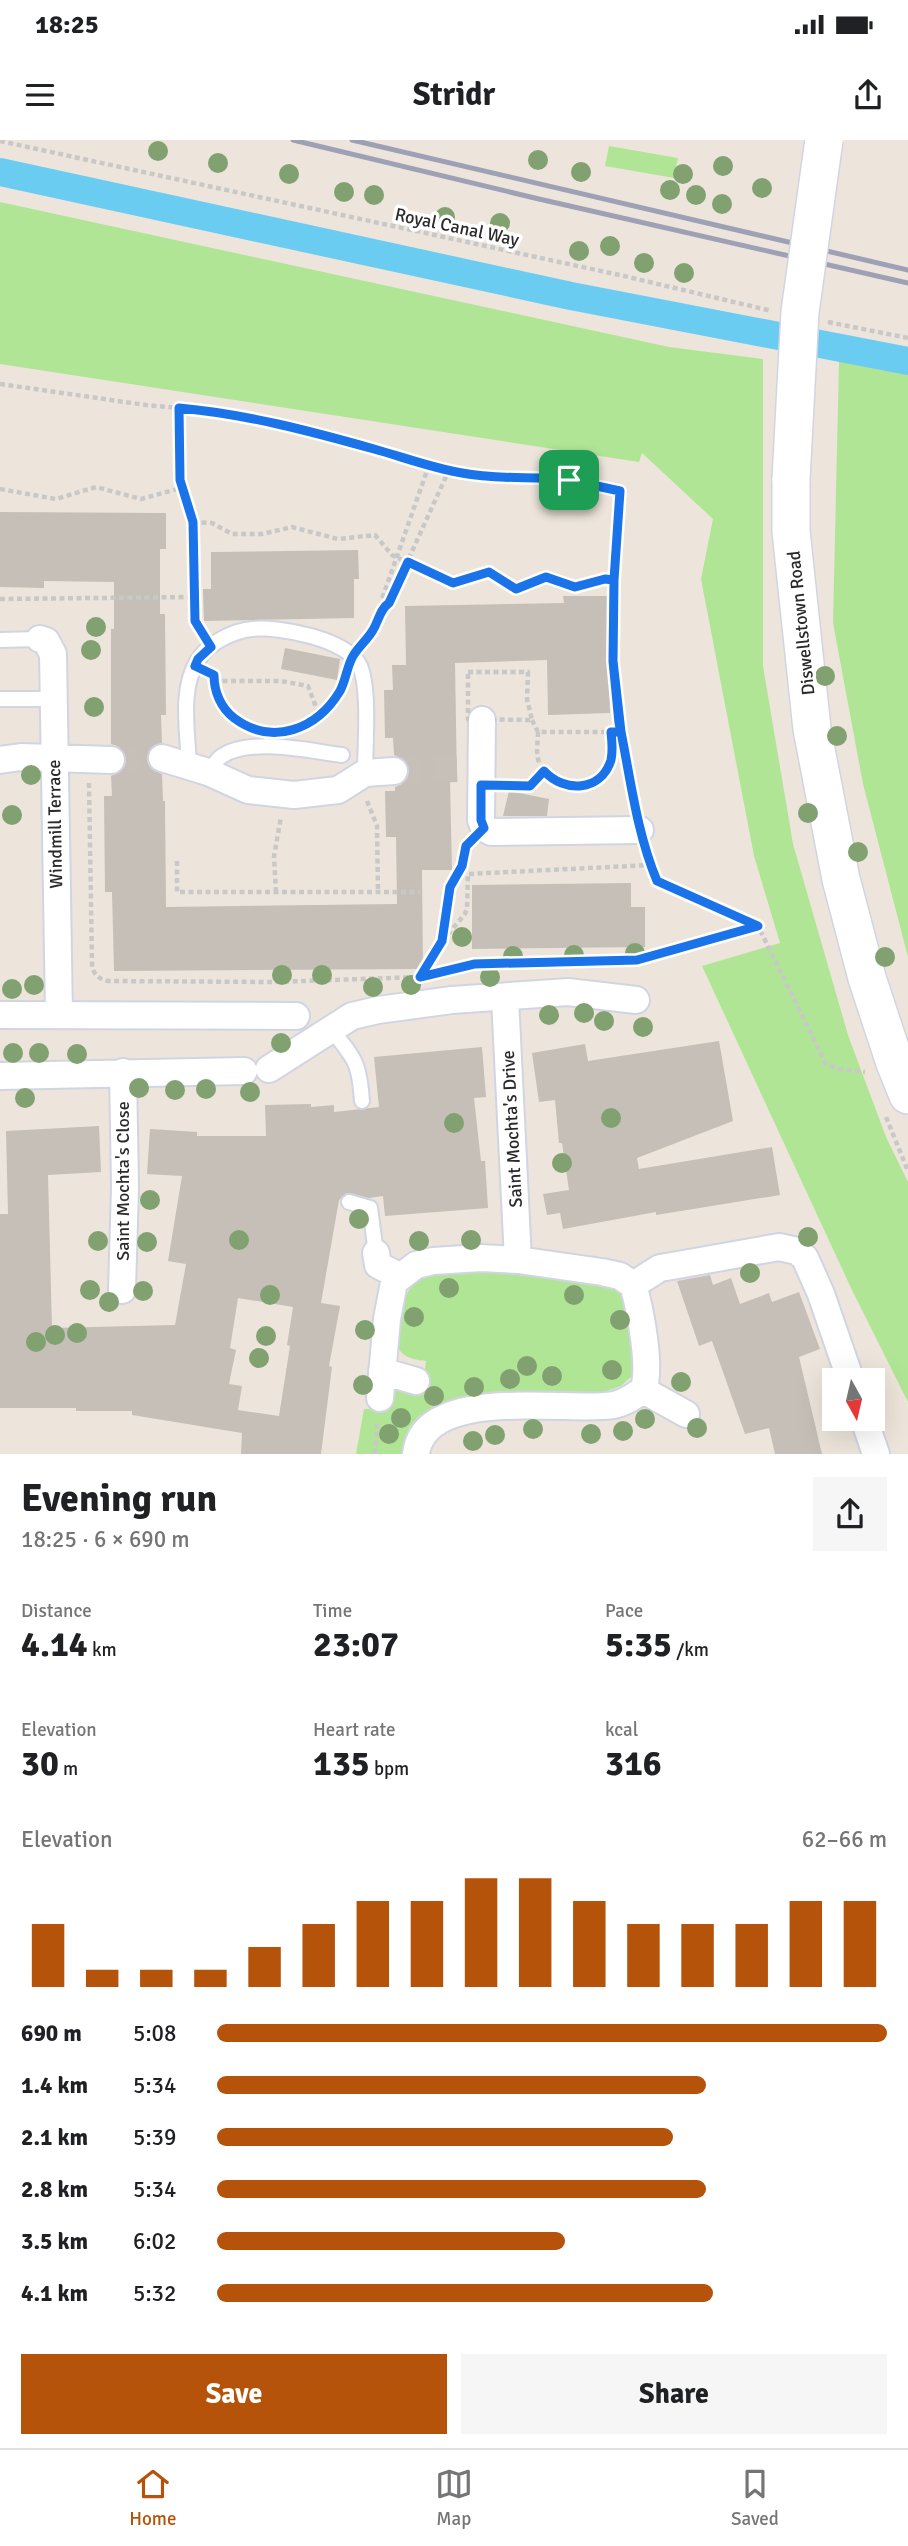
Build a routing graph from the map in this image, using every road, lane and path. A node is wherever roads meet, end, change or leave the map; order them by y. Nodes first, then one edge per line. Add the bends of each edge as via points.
1 (824, 140) edge
2 (0, 141) edge
3 (778, 312) dead end
4 (817, 320) dead end
5 (908, 338) edge
6 (0, 384) edge
7 (179, 408) junction
8 (429, 465) junction
9 (449, 470) junction
10 (181, 488) junction
11 (0, 489) edge
12 (193, 522) junction
13 (397, 557) junction
14 (408, 562) junction
15 (614, 580) junction
16 (194, 597) junction
17 (0, 599) edge
18 (383, 606) junction
19 (40, 639) joint
20 (0, 640) edge
21 (211, 647) junction
22 (352, 657) junction
23 (195, 666) junction
24 (214, 681) junction
25 (0, 699) edge
26 (53, 699) junction
27 (319, 715) junction
28 (482, 720) junction
29 (532, 720) junction
30 (295, 729) dead end
31 (261, 730) dead end
32 (538, 732) junction
33 (611, 732) junction
34 (621, 732) junction
35 (342, 755) dead end
36 (54, 758) junction
37 (162, 758) tunnel mouth
38 (0, 760) edge
39 (111, 760) tunnel mouth
40 (199, 769) junction
41 (394, 771) tunnel mouth
42 (544, 771) junction
43 (473, 774) junction
44 (89, 775) dead end
45 (362, 775) junction
46 (282, 793) junction
47 (484, 828) junction
48 (640, 830) junction
49 (177, 861) dead end
50 (650, 865) junction
51 (276, 892) junction
52 (378, 892) junction
53 (420, 892) dead end
54 (758, 926) junction
55 (442, 941) junction
56 (420, 977) junction
57 (505, 998) junction
58 (636, 1000) dead end
59 (0, 1015) edge
60 (59, 1015) junction
61 (296, 1016) dead end
62 (330, 1028) junction
63 (123, 1072) junction
64 (0, 1076) edge
65 (901, 1079) edge
66 (362, 1101) dead end
67 (349, 1202) dead end
68 (376, 1253) joint
69 (518, 1260) junction
70 (400, 1276) junction
71 (633, 1285) junction
72 (122, 1290) dead end
73 (847, 1368) edge
74 (383, 1371) junction
75 (416, 1381) dead end
76 (643, 1390) junction
77 (380, 1398) dead end
78 (686, 1414) dead end
79 (868, 1432) edge
80 (416, 1454) edge
81 (876, 1454) edge

1 - 65 street, Diswellstown Road, bridge via 800,312 791,531 812,729 841,879 867,978
2 - 3 path, Royal Canal Way
4 - 5 path
6 - 7 path
7 - 8 path via 301,429
7 - 10 path
8 - 9 path
8 - 13 path
9 - 14 path
9 - 15 path via 497,478 569,480 620,491
10 - 11 path via 141,499 96,487 56,499
10 - 12 path
12 - 13 path via 212,523 232,534 292,527 338,539 375,535
12 - 16 path
13 - 14 path
13 - 18 path
14 - 15 path via 453,583 489,572 516,589 546,577 575,587
14 - 18 path via 389,603
15 - 34 path via 613,661
16 - 17 path
16 - 21 path via 195,621
18 - 22 path via 373,632
19 - 20 lane
19 - 26 street, Windmill Terrace via 53,654
21 - 22 lane via 220,639 252,629 296,632 343,647
21 - 23 lane
22 - 27 path via 342,688
22 - 45 lane via 359,664 365,688
23 - 24 path via 214,675
23 - 40 lane via 188,682
24 - 27 path via 281,681 308,686
24 - 31 path via 220,703 235,718
25 - 26 lane
26 - 36 street, Windmill Terrace
27 - 30 path
28 - 29 path
28 - 29 path via 468,719 468,672 528,672
28 - 43 street
29 - 32 path
32 - 33 path
32 - 42 path via 537,751
33 - 34 path
33 - 42 path via 611,759 590,784 560,784
34 - 48 path
35 - 40 lane via 276,747 239,748
36 - 38 street
36 - 39 street
36 - 60 street, Windmill Terrace
37 - 40 street
40 - 46 street via 248,790
41 - 45 street
42 - 43 path via 530,786
43 - 47 street
44 - 56 path via 92,964 102,979 274,982
45 - 46 street via 338,790
45 - 52 path via 377,826
46 - 51 path via 274,856
47 - 48 street via 491,832
47 - 55 path via 466,846 462,866 450,887
48 - 50 path
49 - 51 path via 177,892
50 - 54 path via 657,881
50 - 55 path via 468,874 465,914
51 - 52 path
52 - 53 path
54 - 56 path via 637,960 474,964
54 - 65 path via 826,1064
55 - 56 path
57 - 58 street via 568,992
57 - 62 street via 377,1010
57 - 69 street, Saint Mochta's Drive
59 - 60 street
60 - 61 street
62 - 63 street via 256,1070
62 - 66 lane via 353,1056
63 - 64 street
63 - 72 street, Saint Mochta's Close
67 - 68 lane via 370,1208
68 - 70 street via 378,1265
69 - 70 street via 433,1261
69 - 71 street via 614,1274
70 - 74 street via 394,1282 387,1319
71 - 73 street via 660,1268 779,1247 797,1251 805,1258 821,1294
71 - 76 street via 647,1374
74 - 75 street
74 - 77 street
76 - 78 street
76 - 80 street via 616,1405 514,1405 453,1414 426,1430
79 - 81 street

